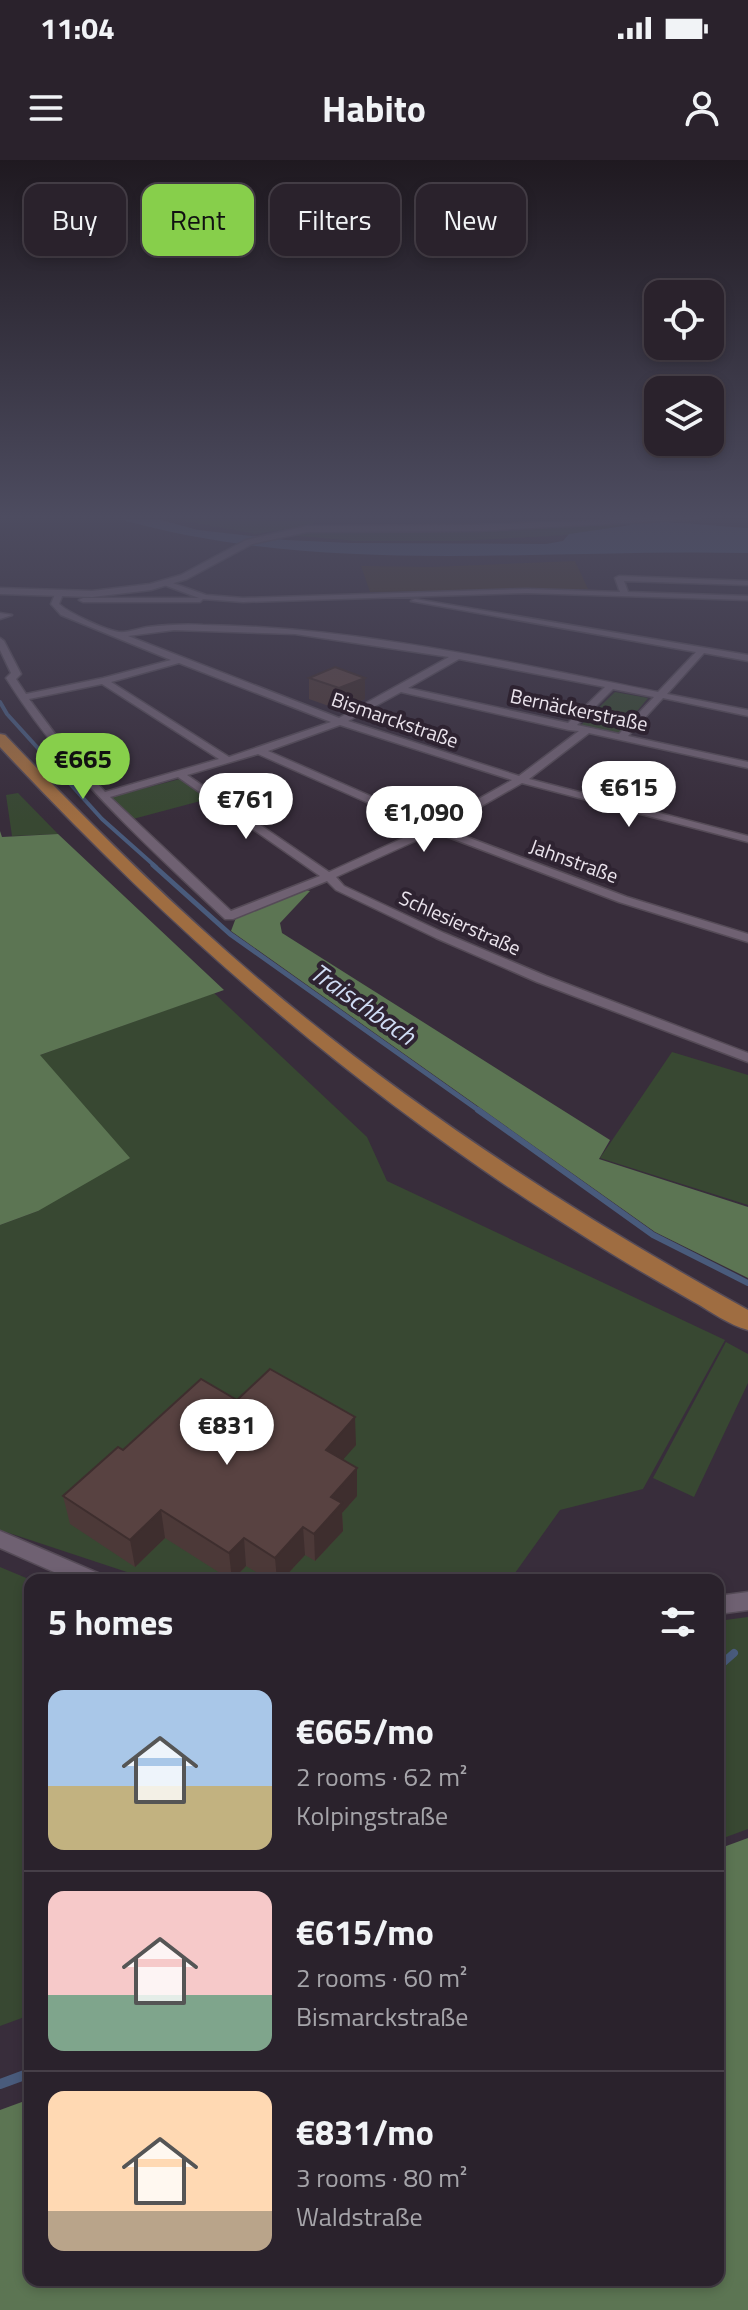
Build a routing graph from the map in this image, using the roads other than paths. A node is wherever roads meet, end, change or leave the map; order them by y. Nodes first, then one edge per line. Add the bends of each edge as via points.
1 (82, 619) edge
2 (198, 619) edge
3 (528, 619) edge
4 (197, 627) junction
5 (120, 635) junction
6 (0, 641) edge
7 (702, 650) junction
8 (458, 656) junction
9 (748, 658) edge
10 (181, 660) junction
11 (104, 681) junction
12 (611, 686) junction
13 (402, 689) junction
14 (660, 695) junction
15 (22, 698) junction
16 (748, 713) edge
17 (340, 722) junction
18 (569, 727) junction
19 (585, 731) junction
20 (0, 738) edge
21 (621, 738) junction
22 (259, 751) junction
23 (227, 760) junction
24 (748, 765) edge
25 (181, 775) junction
26 (520, 780) junction
27 (101, 796) junction
28 (439, 828) junction
29 (748, 839) edge
30 (330, 878) junction
31 (748, 938) edge
32 (748, 1058) edge
33 (748, 1321) edge
34 (0, 1539) edge
35 (79, 1574) edge
36 (748, 1601) edge
37 (724, 1604) edge

1 - 5 street, Bismarckstraße
2 - 4 street
3 - 7 street
4 - 5 street
4 - 8 street via 310,633
5 - 10 street, Bismarckstraße
6 - 15 street
7 - 9 street
7 - 14 street
8 - 12 street
8 - 13 street
10 - 11 street
10 - 17 street, Bismarckstraße
11 - 15 street
11 - 23 street
12 - 14 street
12 - 18 street
13 - 17 street
13 - 18 street, Bernäckerstraße
14 - 16 street
14 - 21 street
15 - 27 street
17 - 22 street
17 - 26 street, Bismarckstraße
18 - 19 street, Bernäckerstraße
19 - 21 street, Bernäckerstraße
19 - 26 street
20 - 33 main road via 209,949 306,1031 552,1207
21 - 24 street, Bernäckerstraße
22 - 23 street
22 - 28 street, Jahnstraße
23 - 25 street
25 - 27 street
25 - 30 street, Schlesierstraße
26 - 28 street
26 - 29 street, Bismarckstraße
27 - 30 street via 229,916
28 - 30 street
28 - 31 street, Jahnstraße via 594,889
30 - 32 street, Schlesierstraße via 419,928 525,974
34 - 35 street
36 - 37 street

